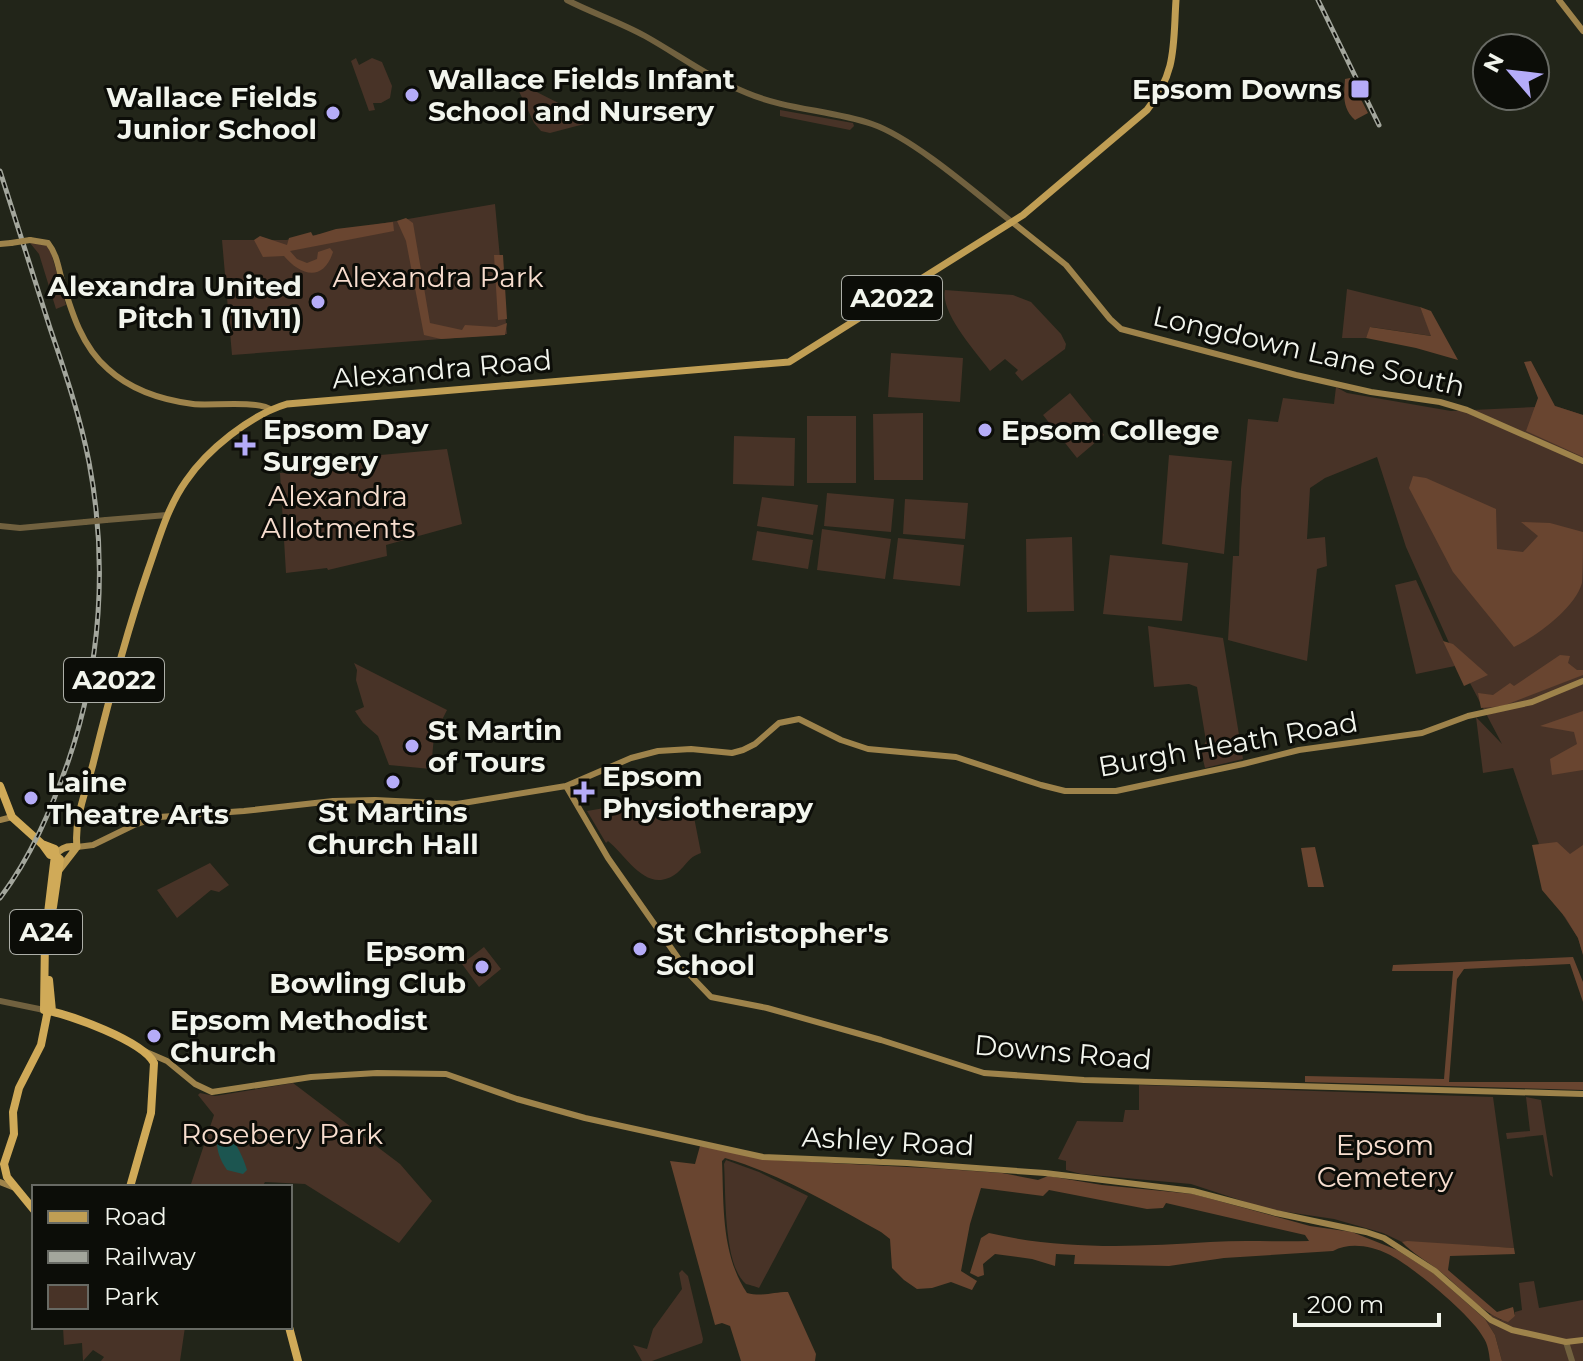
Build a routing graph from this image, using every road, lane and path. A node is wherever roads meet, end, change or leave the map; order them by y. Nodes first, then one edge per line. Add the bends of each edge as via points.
1 (567, 0) edge
2 (1176, 0) edge
3 (1559, 0) edge
4 (1583, 31) edge
5 (1012, 222) junction
6 (0, 244) edge
7 (271, 410) junction
8 (1583, 461) edge
9 (167, 515) junction
10 (0, 526) edge
11 (1583, 681) edge
12 (566, 786) junction
13 (1, 795) edge
14 (4, 817) edge
15 (77, 847) junction
16 (55, 855) junction
17 (60, 869) junction
18 (0, 1001) edge
19 (48, 1010) junction
20 (147, 1054) junction
21 (173, 1067) junction
22 (154, 1072) junction
23 (1583, 1094) edge
24 (2, 1174) edge
25 (126, 1185) edge
26 (32, 1208) edge
27 (290, 1329) edge
28 (1583, 1340) edge
29 (1566, 1342) junction
30 (298, 1361) edge
31 (1572, 1361) edge

1 - 5 street via 747,94 889,132
2 - 5 main road, A2022 via 1172,64 1162,91 1147,110
3 - 4 main road
5 - 7 main road, Alexandra Road / A2022 via 794,360 307,402
5 - 8 main road, Longdown Lane South via 1066,265 1121,329 1296,375 1440,402
6 - 7 main road, bridge via 30,240 50,245 72,311 94,355 116,376 147,393 194,404 263,405
7 - 9 main road, Alexandra Road / A2022 via 208,453
9 - 10 street, bridge
9 - 15 main road, A2022 via 120,658 77,826
11 - 12 main road, Burgh Heath Road via 1532,702 1422,733 1299,750 1116,791 1065,791 956,757 868,749 799,719 779,723 743,750 658,751
12 - 15 main road, Burgh Heath Road via 457,804 333,801 159,817
12 - 23 main road, Downs Road via 608,858 711,997 859,1033 984,1073
13 - 14 highway
14 - 16 highway via 55,849
15 - 16 main road
15 - 17 main road
16 - 17 highway, A24
16 - 19 highway, A24 via 45,938
17 - 19 highway, A24 via 50,938
18 - 19 street
19 - 20 highway, Ashley Road via 109,1032
19 - 24 highway, A24 via 41,1045 19,1088 14,1134
20 - 21 main road, Ashley Road
20 - 22 highway
21 - 22 main road
21 - 29 main road, Ashley Road via 212,1092 311,1077 446,1074 598,1121 763,1157 1045,1173 1193,1191 1384,1238 1435,1271 1491,1320 1524,1335
22 - 25 highway via 148,1125
24 - 26 highway, A24
27 - 30 highway
28 - 29 main road, Ashley Road
29 - 31 street

